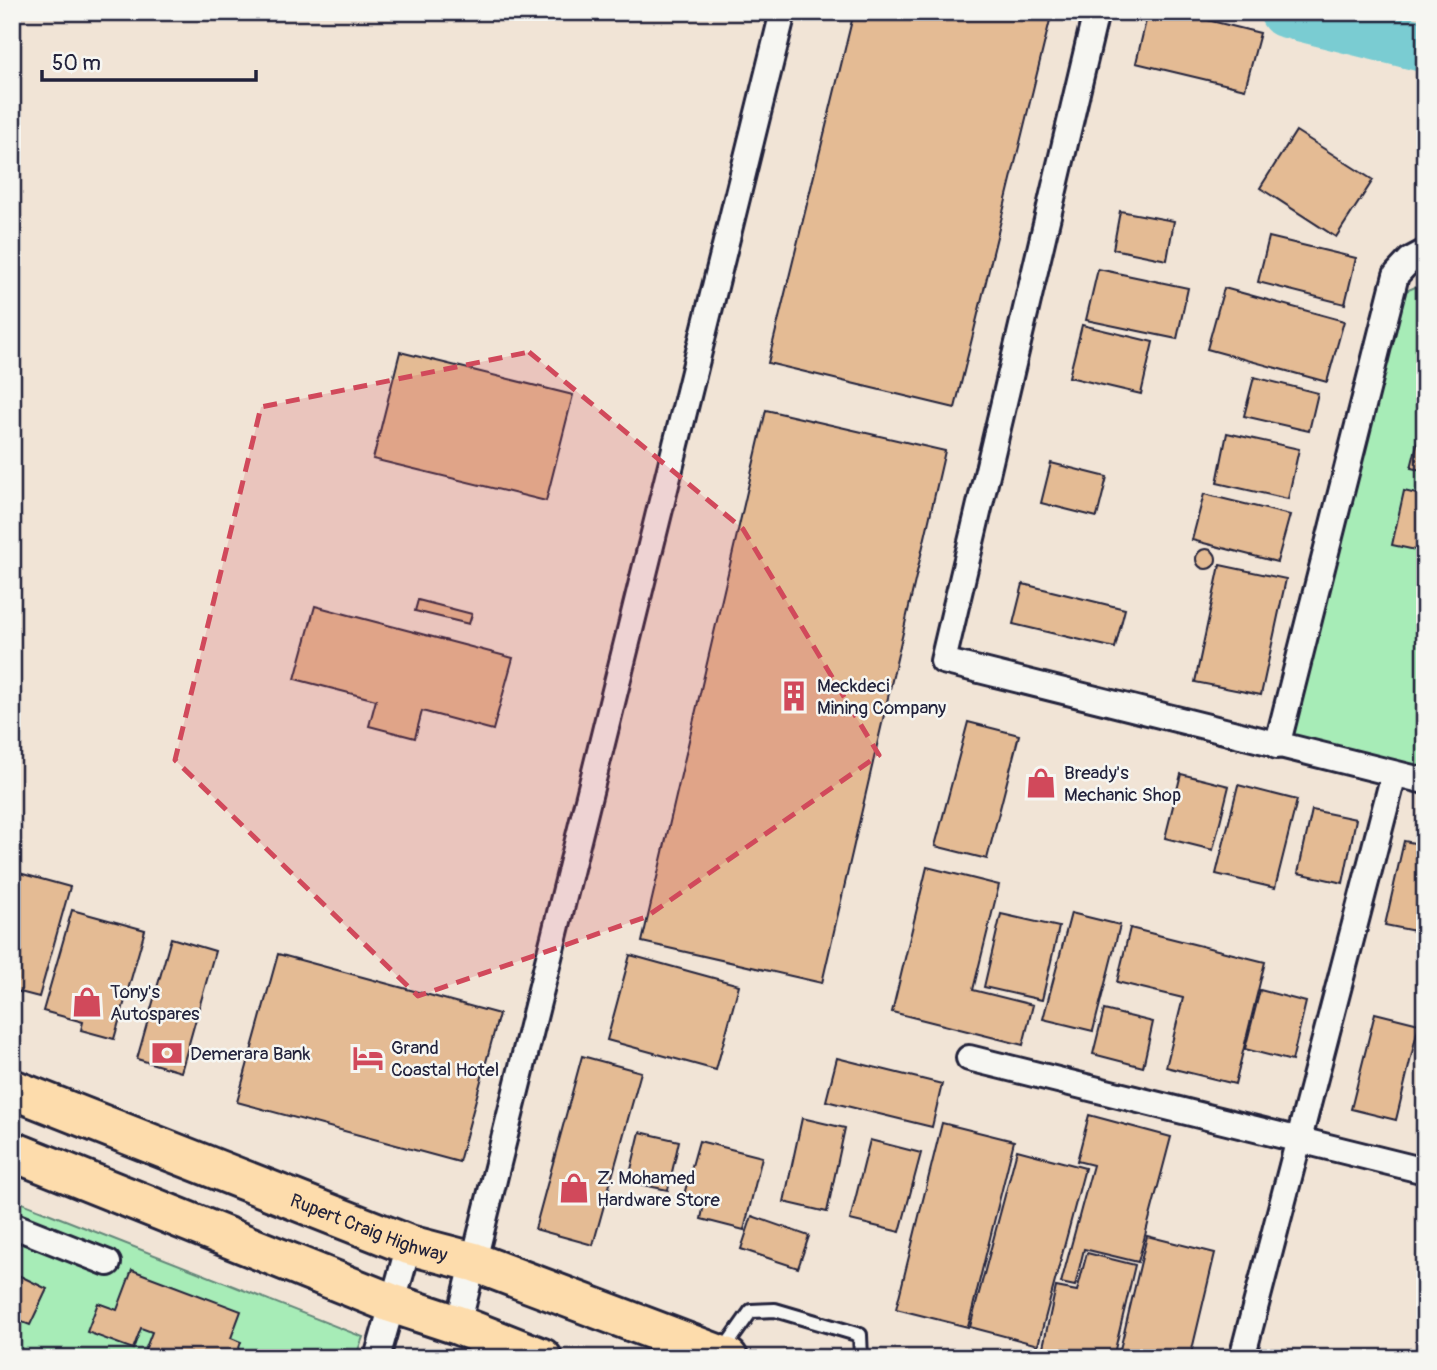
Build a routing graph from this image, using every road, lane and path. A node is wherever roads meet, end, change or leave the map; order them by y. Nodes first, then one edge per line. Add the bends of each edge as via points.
1 (783, 12) edge
2 (1096, 12) edge
3 (1425, 252) edge
4 (1276, 746) junction
5 (1394, 774) junction
6 (1425, 781) edge
7 (969, 1058) dead end
8 (12, 1089) edge
9 (1299, 1140) junction
10 (12, 1152) edge
11 (1425, 1171) edge
12 (12, 1225) edge
13 (409, 1245) junction
14 (474, 1262) junction
15 (108, 1263) dead end
16 (391, 1303) junction
17 (458, 1325) junction
18 (724, 1356) edge
19 (377, 1358) edge
20 (542, 1358) edge
21 (861, 1358) edge
22 (1242, 1358) edge

1 - 14 street
2 - 4 street via 943,661
3 - 4 street via 1396,275
4 - 5 street
5 - 6 street
5 - 9 street
7 - 9 street
8 - 13 main road, Rupert Craig Highway
9 - 11 street
9 - 22 street
10 - 16 main road
12 - 15 street
13 - 14 main road, Rupert Craig Highway
13 - 16 street
14 - 17 street
14 - 18 main road, Rupert Craig Highway
16 - 17 main road
16 - 19 street
17 - 20 main road
18 - 21 lane via 751,1311 775,1310 860,1335

